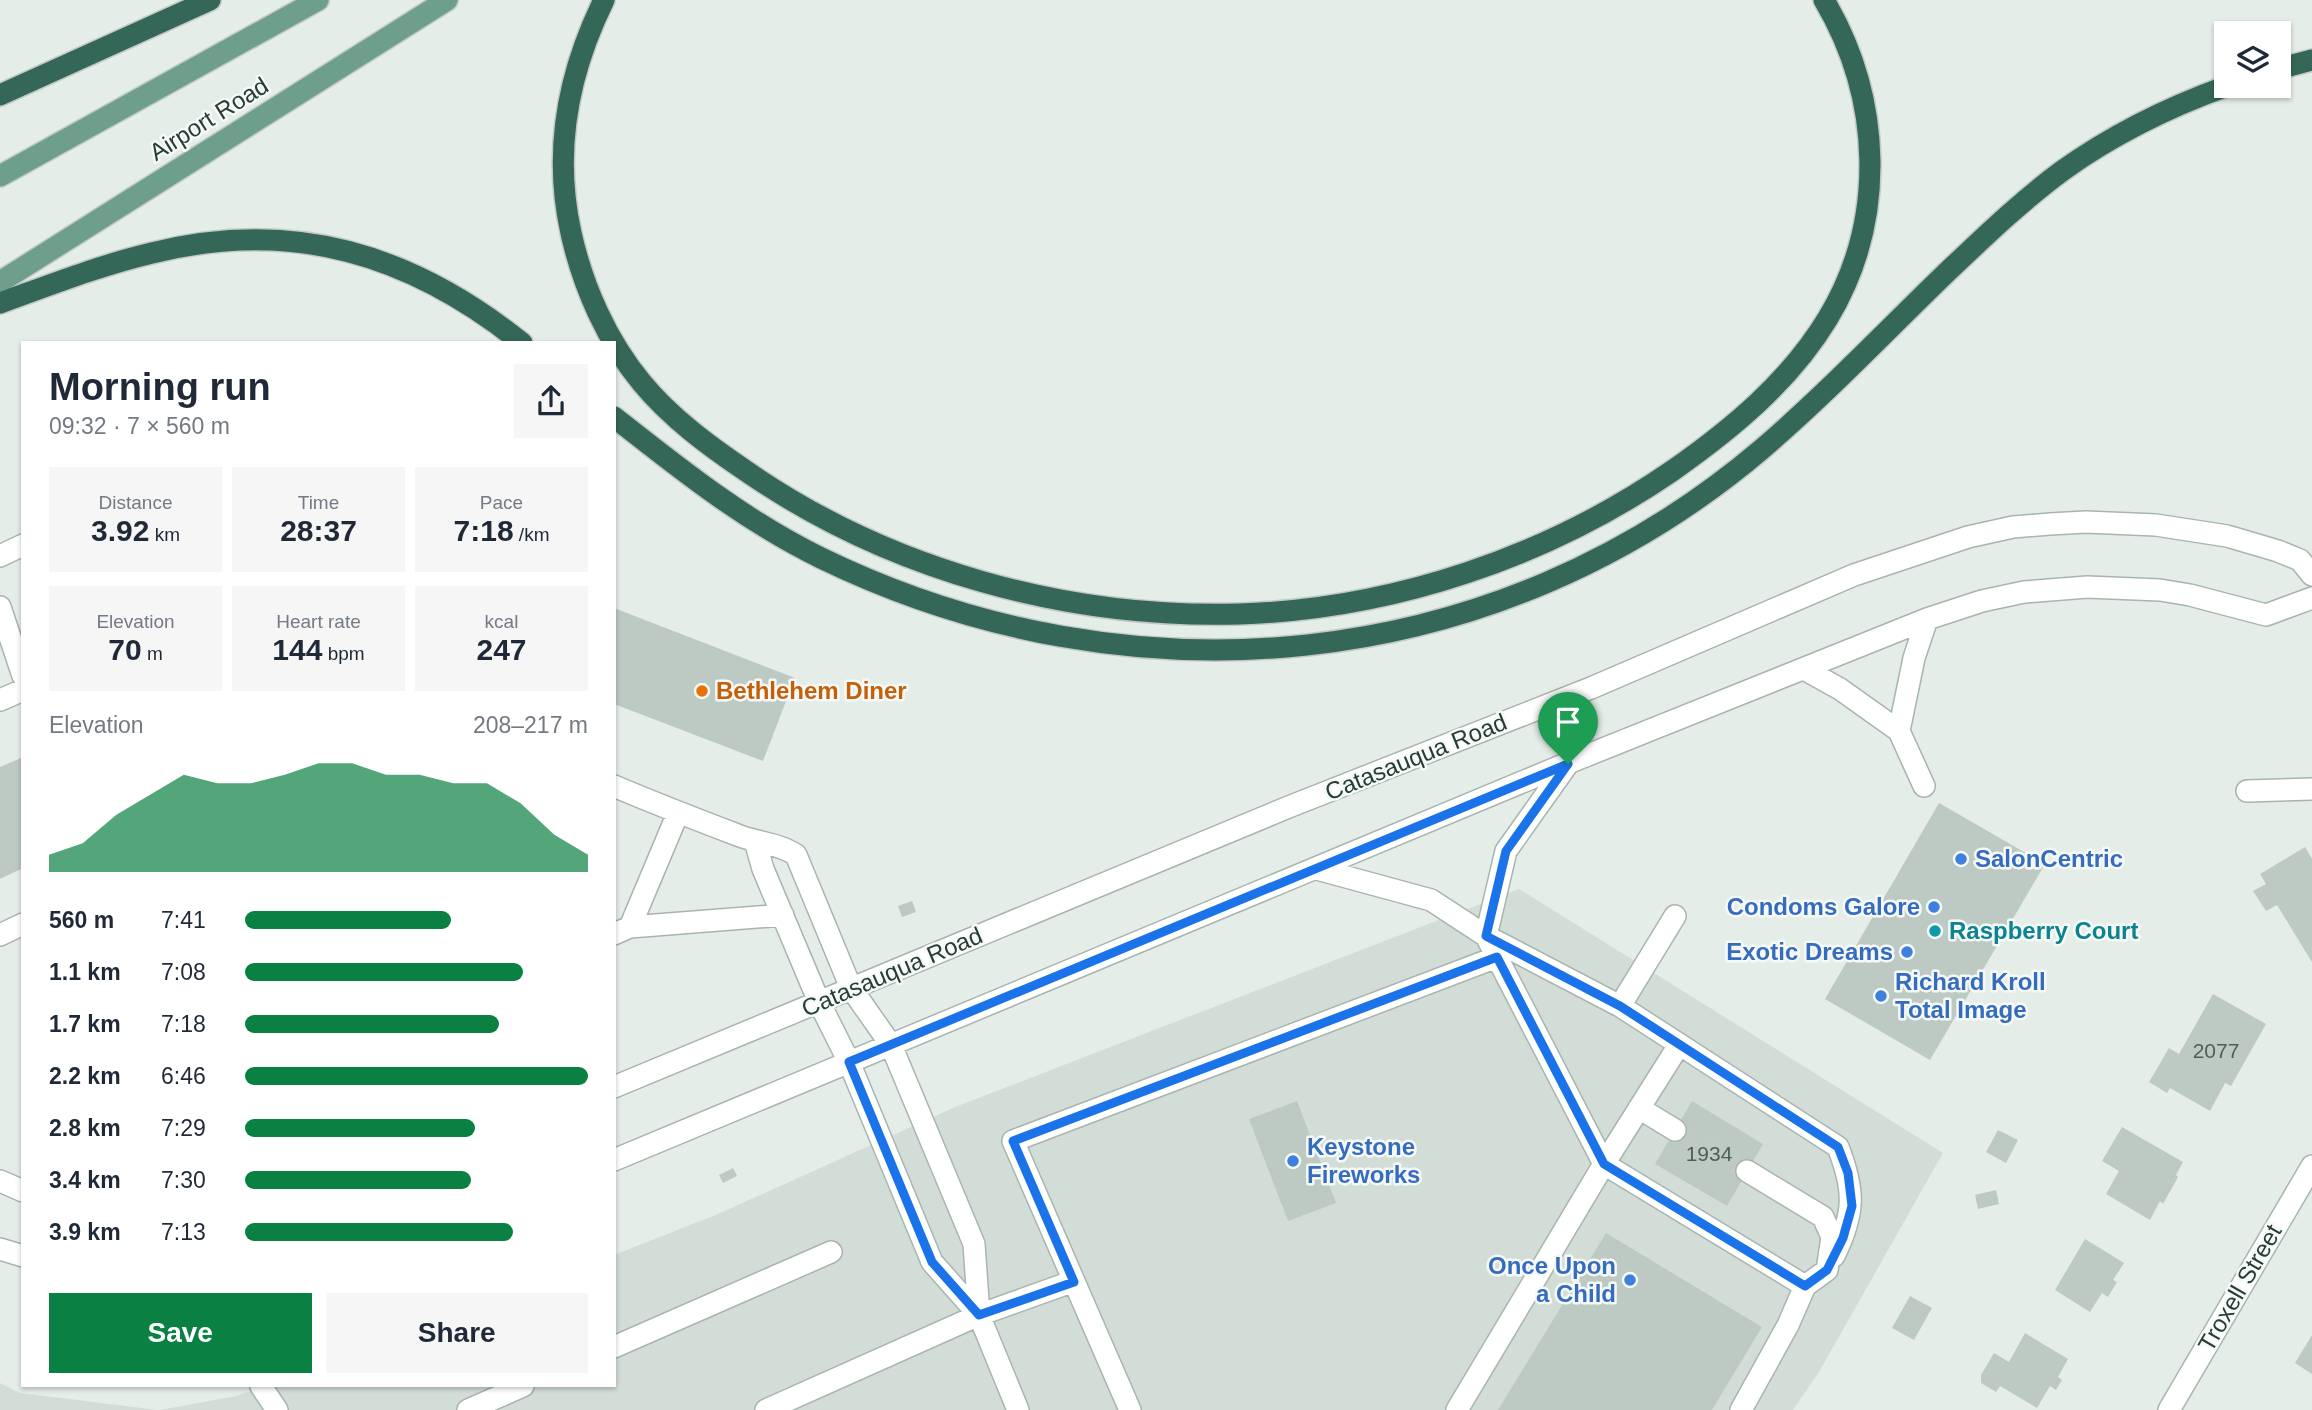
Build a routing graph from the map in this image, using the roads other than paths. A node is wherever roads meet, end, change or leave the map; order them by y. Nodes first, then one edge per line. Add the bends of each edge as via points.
1 (210, 0) edge
2 (318, 0) edge
3 (447, 0) edge
4 (604, 0) edge
5 (1824, 0) edge
6 (2312, 60) edge
7 (2291, 66) edge
8 (2214, 92) edge
9 (0, 95) edge
10 (0, 176) edge
11 (0, 282) edge
12 (0, 303) edge
13 (519, 341) edge
14 (614, 341) edge
15 (616, 344) edge
16 (616, 418) edge
17 (21, 546) edge
18 (0, 556) edge
19 (2312, 575) edge
20 (2312, 598) edge
21 (0, 607) edge
22 (1927, 619) junction
23 (1804, 669) junction
24 (21, 670) edge
25 (21, 691) edge
26 (0, 700) edge
27 (1899, 731) junction
28 (1568, 764) junction
29 (1924, 786) dead end
30 (616, 787) edge
31 (2312, 789) edge
32 (2247, 791) dead end
33 (678, 813) junction
34 (755, 841) junction
35 (1317, 869) junction
36 (783, 915) junction
37 (1675, 916) dead end
38 (21, 925) edge
39 (622, 931) edge
40 (0, 935) edge
41 (1486, 936) junction
42 (1497, 957) junction
43 (852, 988) junction
44 (819, 1002) junction
45 (1620, 1006) junction
46 (891, 1045) junction
47 (1679, 1045) junction
48 (849, 1062) junction
49 (616, 1086) edge
50 (1639, 1108) junction
51 (1675, 1130) tunnel mouth
52 (616, 1159) edge
53 (1604, 1164) junction
54 (2312, 1166) edge
55 (1747, 1171) tunnel mouth
56 (0, 1181) edge
57 (21, 1190) edge
58 (0, 1249) edge
59 (831, 1252) dead end
60 (21, 1255) edge
61 (1827, 1270) junction
62 (1074, 1282) junction
63 (1805, 1286) junction
64 (979, 1315) junction
65 (616, 1346) edge
66 (262, 1387) edge
67 (282, 1387) edge
68 (521, 1387) edge
69 (277, 1410) edge
70 (468, 1410) edge
71 (766, 1410) edge
72 (1018, 1410) edge
73 (1130, 1410) edge
74 (1457, 1410) edge
75 (1741, 1410) edge
76 (2169, 1410) edge

1 - 9 highway
2 - 10 main road, Airport Road
3 - 11 main road, Airport Road
4 - 14 highway via 570,91 563,156 568,220 583,278
5 - 15 highway via 1861,84 1870,147 1867,212 1850,275 1816,338 1769,393 1650,486 1553,538 1448,578 1319,606 1241,614 1139,611 1069,602 984,582 876,543 794,502 716,451 665,407
6 - 7 highway
8 - 16 highway via 2098,146 2060,173 1985,236 1762,449 1670,517 1590,561 1515,594 1459,614 1351,639 1243,651 1136,648 1040,634 952,611 862,577 775,534 694,480
12 - 13 highway via 153,253 238,240 276,240 341,250 406,271 460,298
17 - 18 street
19 - 43 street, Catasauqua Road via 2300,560 2278,551 2227,536 2155,525 2050,524 1968,537 1854,575 1591,688 1291,806
20 - 22 street via 2266,615 2160,590 2087,587 2003,596
21 - 24 street
22 - 23 street
22 - 27 street
23 - 27 street
23 - 28 street
25 - 26 street
27 - 29 street
28 - 35 street
28 - 41 street via 1506,851
30 - 33 street
31 - 32 street
33 - 34 street
33 - 39 street
34 - 36 street
34 - 43 street via 796,855
35 - 41 street via 1431,900
35 - 46 street
36 - 39 street
36 - 44 street
37 - 45 street
38 - 40 street
41 - 42 street
41 - 45 street
42 - 53 street
42 - 62 street via 1013,1141
43 - 44 street, Catasauqua Road
43 - 46 street
44 - 48 street
44 - 49 street, Catasauqua Road
45 - 47 street
46 - 48 street
46 - 64 street via 974,1244
47 - 50 street
47 - 61 street via 1838,1147 1848,1173 1852,1206
48 - 52 street
48 - 64 street via 932,1262
50 - 51 street
50 - 53 street
53 - 63 street
53 - 74 street
54 - 76 street, Troxell Street
55 - 61 street via 1823,1217 1832,1237
56 - 57 street
58 - 60 street
59 - 65 street
61 - 63 street
62 - 64 street
62 - 73 street
63 - 75 street
64 - 71 street
64 - 72 street
66 - 69 street
67 - 69 street
68 - 70 street

